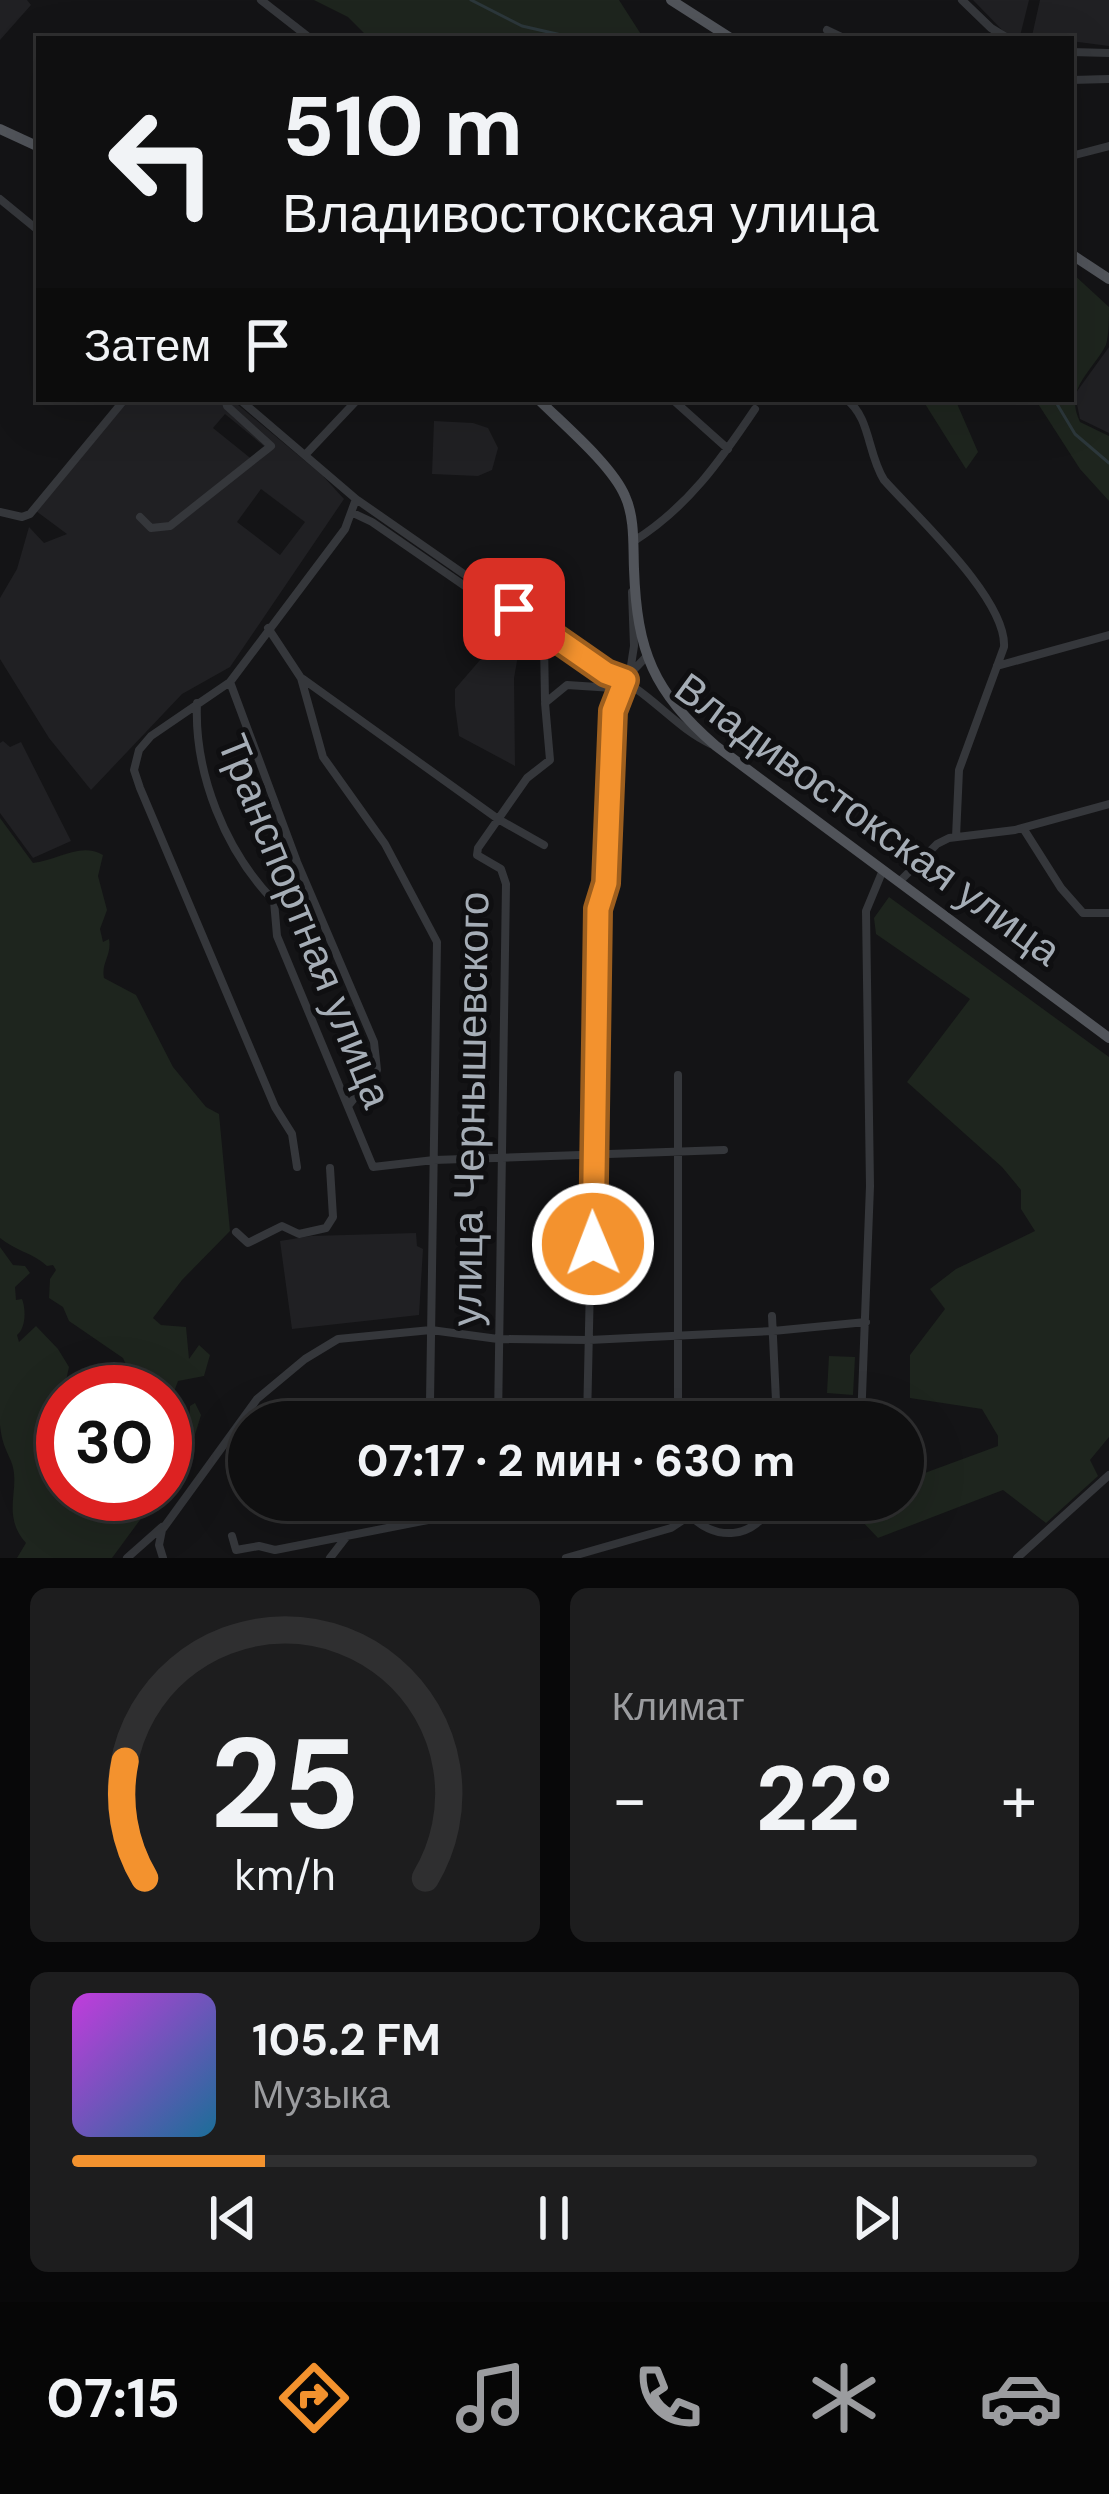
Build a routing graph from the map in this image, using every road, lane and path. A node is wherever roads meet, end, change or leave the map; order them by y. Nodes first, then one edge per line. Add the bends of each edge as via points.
1 (261, 0) edge
2 (671, 0) edge
3 (962, 0) edge
4 (827, 30) dead end
5 (306, 36) edge
6 (727, 36) edge
7 (840, 36) edge
8 (1004, 36) edge
9 (1074, 52) edge
10 (1109, 53) edge
11 (1109, 79) edge
12 (1074, 80) edge
13 (0, 129) edge
14 (1109, 146) edge
15 (36, 147) edge
16 (1074, 155) edge
17 (0, 199) edge
18 (36, 229) edge
19 (1074, 256) edge
20 (1109, 279) edge
21 (123, 402) edge
22 (226, 402) edge
23 (243, 402) edge
24 (355, 402) edge
25 (541, 402) edge
26 (675, 402) edge
27 (849, 402) edge
28 (755, 409) dead end
29 (728, 449) junction
30 (306, 454) junction
31 (356, 499) junction
32 (0, 512) edge
33 (353, 513) junction
34 (140, 517) dead end
35 (632, 542) junction
36 (634, 585) junction
37 (268, 628) junction
38 (1109, 635) edge
39 (544, 642) junction
40 (646, 657) junction
41 (996, 666) junction
42 (627, 677) junction
43 (301, 678) junction
44 (230, 682) junction
45 (613, 688) junction
46 (545, 703) junction
47 (196, 704) junction
48 (716, 746) junction
49 (1109, 804) edge
50 (498, 819) junction
51 (1023, 827) junction
52 (956, 836) junction
53 (544, 845) dead end
54 (883, 870) junction
55 (899, 882) junction
56 (1109, 913) edge
57 (1109, 1038) edge
58 (678, 1075) dead end
59 (348, 1106) junction
60 (724, 1150) dead end
61 (679, 1152) junction
62 (591, 1155) junction
63 (501, 1158) junction
64 (434, 1160) junction
65 (297, 1167) dead end
66 (330, 1168) dead end
67 (236, 1232) dead end
68 (772, 1316) dead end
69 (866, 1322) junction
70 (431, 1330) junction
71 (773, 1331) junction
72 (679, 1334) junction
73 (498, 1339) junction
74 (589, 1340) junction
75 (430, 1401) edge
76 (498, 1401) edge
77 (587, 1401) edge
78 (678, 1401) edge
79 (776, 1401) edge
80 (862, 1401) edge
81 (1109, 1475) edge
82 (192, 1488) edge
83 (167, 1521) edge
84 (169, 1521) edge
85 (422, 1521) edge
86 (681, 1521) edge
87 (697, 1521) edge
88 (758, 1521) edge
89 (350, 1534) junction
90 (232, 1536) dead end
91 (128, 1558) edge
92 (163, 1558) edge
93 (330, 1558) edge
94 (566, 1558) edge
95 (1017, 1558) edge

1 - 5 street
2 - 6 main road
3 - 8 street
4 - 7 street
9 - 10 street
11 - 12 street
13 - 15 main road
14 - 16 street
17 - 18 street
19 - 20 main road
21 - 32 street via 30,514
22 - 34 street via 271,446 170,526 151,528
23 - 30 street, Владивостокская улица
24 - 30 street
25 - 35 main road via 620,485
26 - 29 street
27 - 41 street via 863,417 884,480 1003,626
28 - 29 street
29 - 35 street via 690,499
30 - 31 street, Владивостокская улица
31 - 33 street
31 - 42 street, Владивостокская улица via 606,673
33 - 37 street
33 - 39 street
35 - 36 main road
36 - 40 main road
36 - 42 street
37 - 43 street
37 - 44 street
38 - 41 street
39 - 45 street
39 - 46 street
40 - 42 street
40 - 48 main road via 669,701
41 - 52 street via 959,770
42 - 45 street
42 - 48 street, Владивостокская улица via 684,729
42 - 62 street via 613,711 606,883 598,909
43 - 50 street
43 - 64 street via 323,758 385,844 437,941
44 - 47 street
44 - 59 street via 374,1042 377,1070
45 - 46 street via 567,685
46 - 50 street via 550,760 526,778
47 - 59 street, Транспортная улица via 199,762 250,877 274,902 277,936
47 - 65 street via 143,746 134,774 292,1134
48 - 54 main road, Владивостокская улица
49 - 51 street
50 - 53 street
50 - 63 street, улица Чернышевского via 478,855 505,876
51 - 52 street
51 - 56 street via 1083,913
52 - 55 street
54 - 55 main road, Владивостокская улица
54 - 69 street via 866,911
55 - 57 main road, Владивостокская улица
58 - 61 street
59 - 64 street, Транспортная улица via 373,1167
60 - 61 street, Транспортная улица
61 - 62 street, Транспортная улица
61 - 72 street
62 - 63 street, Транспортная улица
62 - 74 street
63 - 64 street, Транспортная улица
63 - 73 street, улица Чернышевского
64 - 70 street
66 - 67 street via 333,1216 326,1228 298,1234 281,1226 250,1243
68 - 71 street
69 - 71 street
69 - 80 street
70 - 73 street
70 - 75 street
70 - 82 street via 343,1338 292,1369 253,1403
71 - 72 street
71 - 79 street
72 - 74 street
72 - 78 street
73 - 74 street
73 - 76 street, улица Чернышевского
74 - 77 street
81 - 95 street
83 - 91 street
84 - 92 street via 159,1541
85 - 89 street
86 - 94 street
87 - 88 street via 727,1534
89 - 90 street via 273,1550 239,1550
89 - 93 street

